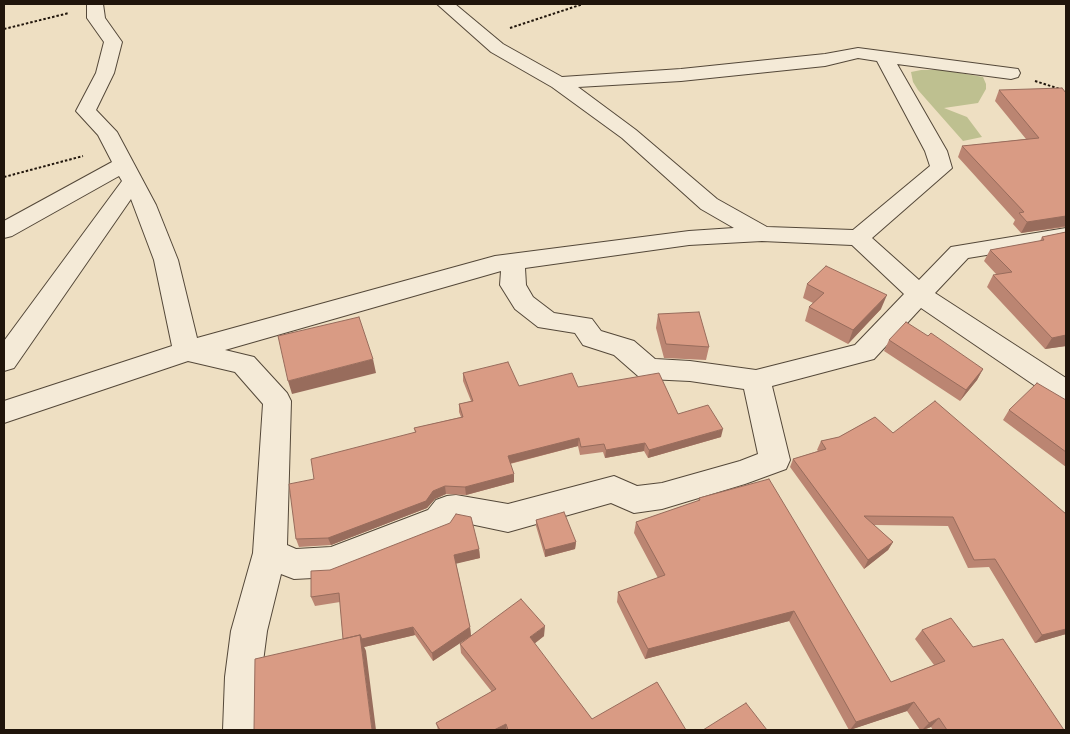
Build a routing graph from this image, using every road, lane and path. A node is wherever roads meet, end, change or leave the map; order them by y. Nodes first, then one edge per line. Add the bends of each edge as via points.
1 (445, 4) edge
2 (583, 4) edge
3 (100, 5) edge
4 (4, 29) edge
5 (484, 36) junction
6 (884, 57) junction
7 (1011, 73) joint
8 (559, 83) junction
9 (1066, 91) edge
10 (123, 165) junction
11 (4, 177) edge
12 (4, 231) edge
13 (762, 234) junction
14 (1066, 235) edge
15 (858, 238) junction
16 (513, 262) junction
17 (919, 294) junction
18 (187, 352) junction
19 (4, 361) edge
20 (756, 380) junction
21 (1066, 392) edge
22 (4, 412) edge
23 (270, 553) junction
24 (242, 730) edge

1 - 5 street
2 - 5 path
3 - 4 path
3 - 10 street via 96,18 114,42 105,74 86,110 107,132
5 - 8 street via 498,48
6 - 7 street
6 - 8 street via 858,53 825,60 681,75
6 - 15 street via 936,151 942,168
7 - 9 path
8 - 13 street via 629,134 709,204
10 - 11 path
10 - 12 street
10 - 18 street via 145,205 166,260
10 - 19 street
13 - 15 street
13 - 16 street via 688,238
14 - 17 street via 960,252
15 - 17 street
16 - 18 street via 477,269
16 - 20 street via 513,285 524,302 547,321 583,325 592,338 624,348 648,369
17 - 20 street via 864,352
17 - 21 street
18 - 22 street
18 - 23 street via 244,364 277,400
20 - 23 street via 775,460 745,472 662,496 634,500 614,489 508,518 447,509 439,520 332,562 294,564
23 - 24 street via 249,631 243,677

